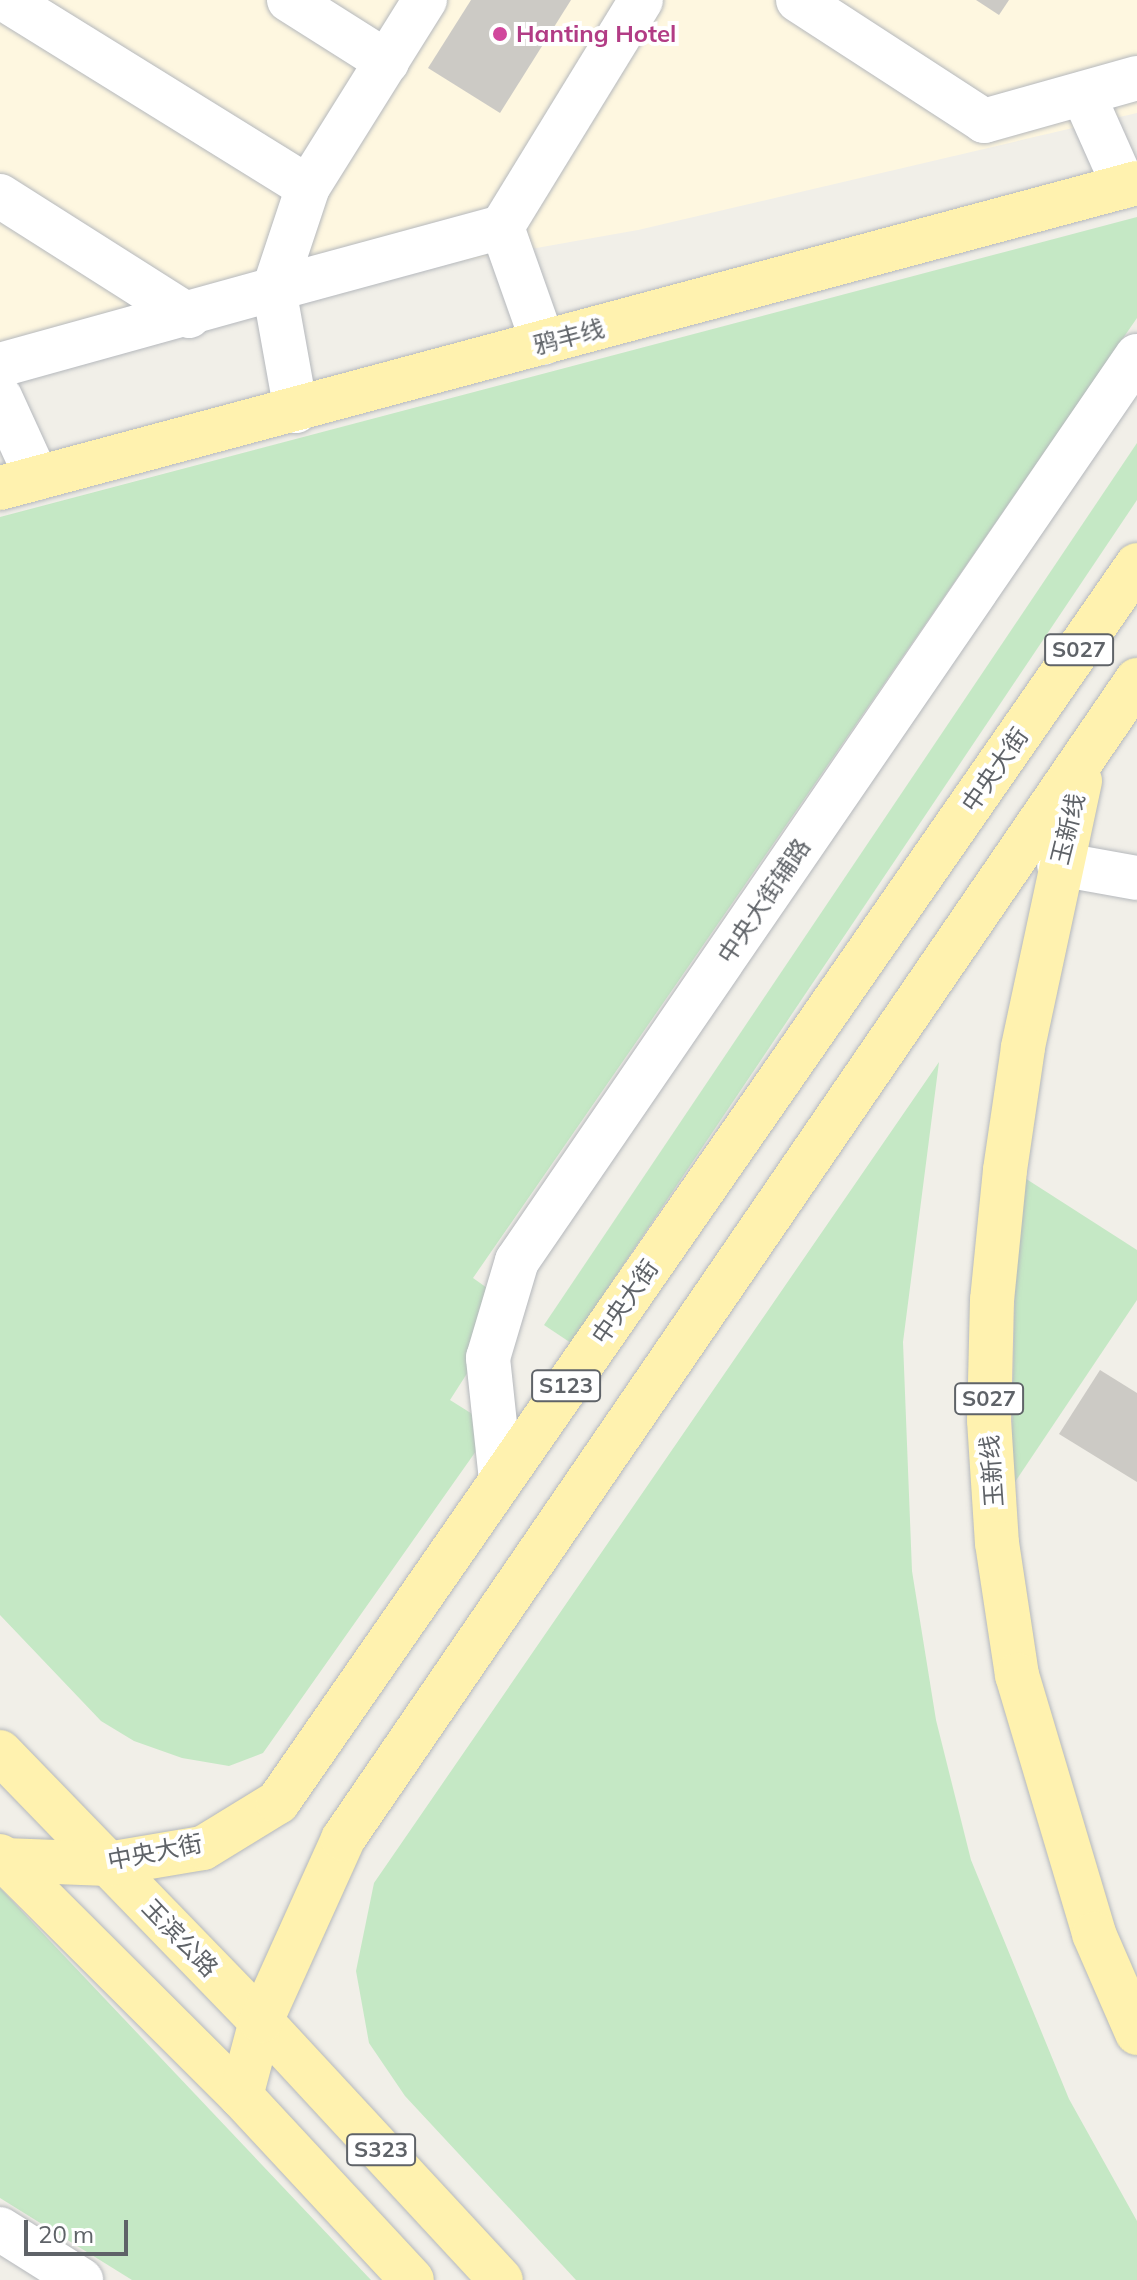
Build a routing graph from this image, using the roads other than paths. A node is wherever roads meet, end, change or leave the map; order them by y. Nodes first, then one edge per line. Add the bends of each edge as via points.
1 (289, 0) edge
2 (425, 0) edge
3 (641, 0) edge
4 (798, 0) edge
5 (12, 11) edge
6 (387, 62) junction
7 (1137, 78) edge
8 (1083, 94) junction
9 (1131, 184) edge
10 (308, 187) junction
11 (0, 196) edge
12 (502, 227) junction
13 (274, 289) junction
14 (189, 316) junction
15 (543, 343) junction
16 (1137, 356) edge
17 (0, 365) edge
18 (0, 397) edge
19 (296, 411) junction
20 (19, 483) edge
21 (1137, 565) edge
22 (1137, 680) edge
23 (1020, 734) joint
24 (1087, 751) junction
25 (1059, 864) junction
26 (1137, 878) edge
27 (501, 1480) junction
28 (0, 1752) edge
29 (2, 1858) edge
30 (108, 1864) junction
31 (261, 2021) junction
32 (1137, 2033) edge
33 (241, 2096) junction
34 (0, 2229) edge
35 (81, 2280) edge
36 (412, 2280) edge
37 (501, 2280) edge

1 - 6 street
2 - 6 street
3 - 12 street
4 - 8 street via 984,121
5 - 10 street
6 - 10 street
7 - 8 street
8 - 9 street
9 - 15 main road, 鸦丰线
10 - 13 street
11 - 14 street
12 - 13 street
12 - 15 street
13 - 14 street
13 - 19 street
14 - 17 street
15 - 19 main road, 鸦丰线
16 - 27 street, 中央大街辅路 via 517,1261 488,1358
18 - 20 street
19 - 20 main road, 鸦丰线
21 - 23 main road, 中央大街 / S027
22 - 24 main road, S027
23 - 27 main road, 中央大街 / S123
24 - 25 main road, 玉新线 / S027
24 - 31 main road, S123 via 343,1839
25 - 26 street
25 - 32 main road, 玉新线 / S027 via 1005,1170 992,1300 991,1451 997,1543 1017,1675 1094,1934
27 - 30 main road, 中央大街 / S123 via 278,1802 203,1848
28 - 30 main road, 玉滨公路
29 - 30 main road, 中央大街 / S123
29 - 33 main road
30 - 31 main road, 玉滨公路
31 - 33 main road, S123
31 - 37 main road, S323
33 - 36 main road, S323
34 - 35 street

